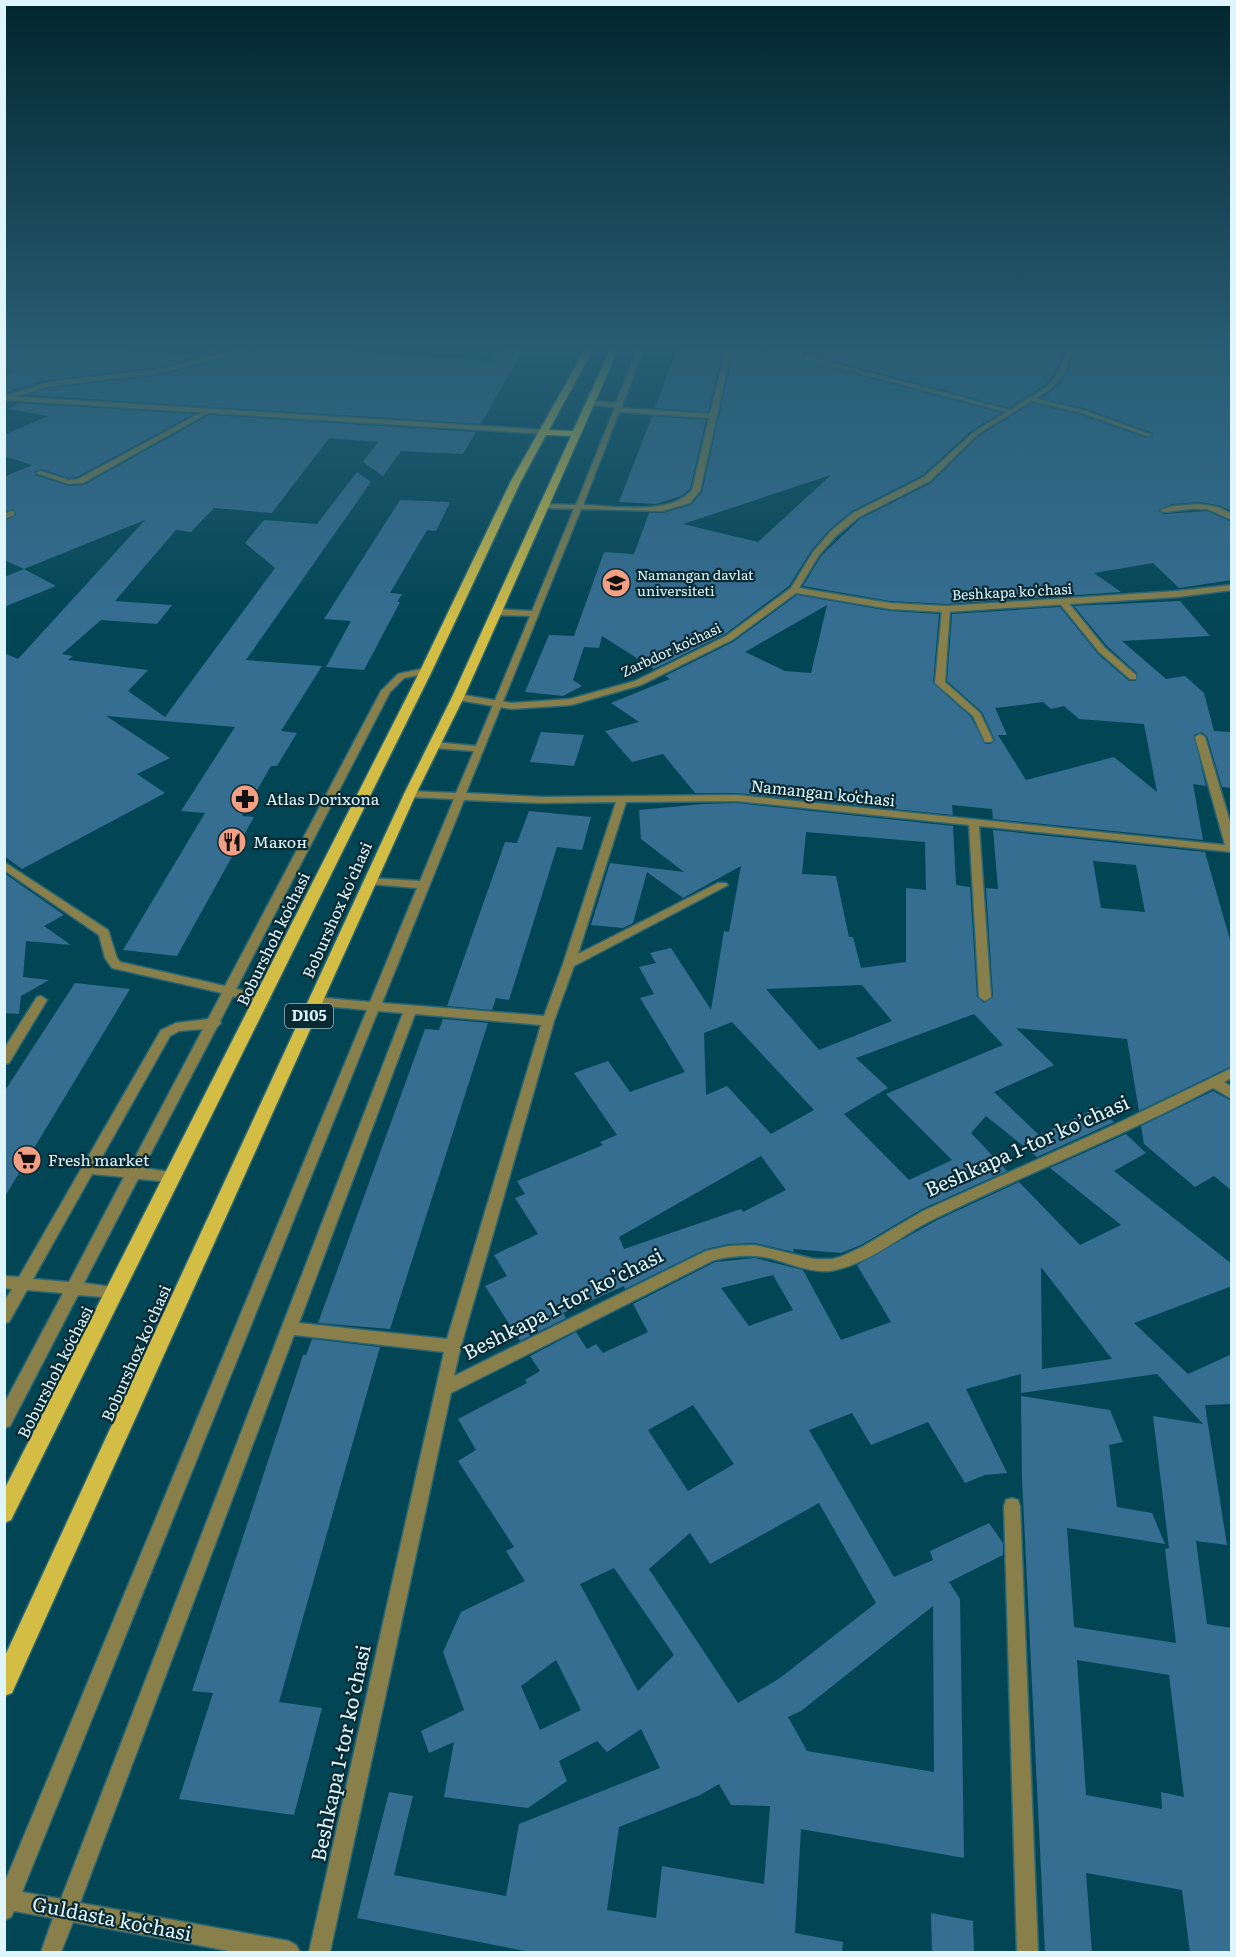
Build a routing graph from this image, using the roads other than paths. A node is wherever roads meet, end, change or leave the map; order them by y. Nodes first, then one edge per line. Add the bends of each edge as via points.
1 (156, 439) edge
2 (541, 439) edge
3 (573, 439) edge
4 (606, 439) edge
5 (707, 439) edge
6 (969, 439) edge
7 (40, 473) dead end
8 (543, 506) junction
9 (579, 506) junction
10 (1164, 510) dead end
11 (1232, 518) edge
12 (1232, 587) edge
13 (794, 590) junction
14 (1064, 603) junction
15 (946, 609) junction
16 (496, 612) junction
17 (535, 614) junction
18 (426, 671) junction
19 (1133, 677) dead end
20 (458, 697) junction
21 (498, 704) junction
22 (1200, 737) dead end
23 (988, 740) dead end
24 (434, 745) junction
25 (480, 749) junction
26 (410, 794) junction
27 (460, 796) junction
28 (622, 799) junction
29 (974, 824) junction
30 (1232, 849) edge
31 (4, 864) edge
32 (370, 881) junction
33 (424, 885) junction
34 (722, 885) dead end
35 (569, 964) junction
36 (232, 991) junction
37 (985, 997) dead end
38 (264, 999) junction
39 (41, 1000) dead end
40 (315, 1001) junction
41 (374, 1006) junction
42 (411, 1009) junction
43 (548, 1021) junction
44 (215, 1023) junction
45 (4, 1060) edge
46 (1232, 1072) edge
47 (1214, 1082) junction
48 (1232, 1094) edge
49 (89, 1168) junction
50 (135, 1173) junction
51 (173, 1177) junction
52 (4, 1282) edge
53 (24, 1283) junction
54 (75, 1287) junction
55 (115, 1292) junction
56 (4, 1317) edge
57 (289, 1329) junction
58 (453, 1346) junction
59 (445, 1388) junction
60 (4, 1421) edge
61 (1012, 1506) dead end
62 (4, 1513) edge
63 (4, 1685) edge
64 (6, 1903) edge
65 (67, 1911) junction
66 (51, 1953) edge
67 (289, 1953) edge
68 (320, 1953) edge
69 (1028, 1953) edge

1 - 7 street via 80,481 69,482
2 - 18 main road, Boburshoh koʻchasi / D105 via 516,481
3 - 8 main road, Boburshox ko'chasi / D105
4 - 9 street
5 - 9 street via 696,491 687,501 662,509
6 - 13 street, Zarbdor koʻchasi via 927,479 856,515 834,533
8 - 9 street
8 - 16 main road, Boburshox ko'chasi / D105
9 - 17 street
10 - 11 street via 1201,505
12 - 14 street, Beshkapa ko'chasi
13 - 15 street, Beshkapa ko'chasi via 890,606
13 - 21 street, Zarbdor koʻchasi via 729,638 638,683 571,702 544,706
14 - 15 street, Beshkapa ko'chasi
14 - 19 street via 1102,650
15 - 23 street via 940,683 976,715
16 - 17 street
16 - 20 main road, Boburshox ko'chasi / D105
17 - 21 street
18 - 36 street via 401,676 386,691
18 - 38 main road, Boburshoh koʻchasi / D105
20 - 21 street, Zarbdor koʻchasi
20 - 24 main road, Boburshox ko'chasi / D105
21 - 25 street
22 - 30 street
24 - 25 street
24 - 26 main road, Boburshox ko'chasi / D105
25 - 27 street
26 - 27 street, Namangan koʻchasi
26 - 32 main road, Boburshox ko'chasi / D105
27 - 28 street, Namangan koʻchasi
27 - 33 street
28 - 29 street, Namangan koʻchasi via 737,798
28 - 35 street
29 - 30 street, Namangan koʻchasi
29 - 37 street
31 - 36 street via 104,933 109,956 116,965
32 - 33 street
32 - 40 main road, Boburshox ko'chasi / D105
33 - 41 street
34 - 35 street
35 - 43 street
36 - 38 street
36 - 44 street
38 - 51 main road, Boburshoh koʻchasi / D105
39 - 45 street
40 - 41 street
40 - 63 main road, Boburshox ko'chasi / D105
41 - 42 street
41 - 64 street
42 - 43 street
42 - 57 street
43 - 58 street
44 - 49 street via 176,1027 165,1033
44 - 50 street
46 - 47 street, Beshkapa 1-tor koʼchasi
47 - 48 street
47 - 59 street, Beshkapa 1-tor koʼchasi via 1128,1126 927,1216 848,1260 816,1265 761,1251 711,1255
49 - 50 street
49 - 53 street
50 - 51 street
50 - 54 street
51 - 55 main road, Boburshoh koʻchasi / D105
52 - 53 street
53 - 54 street
53 - 56 street
54 - 55 street
54 - 60 street
55 - 62 main road, Boburshoh koʻchasi / D105
57 - 58 street
57 - 65 street
58 - 59 street
59 - 68 street, Beshkapa 1-tor koʼchasi
61 - 69 street
64 - 65 street, Guldasta koʻchasi
65 - 66 street
65 - 67 street, Guldasta koʻchasi

